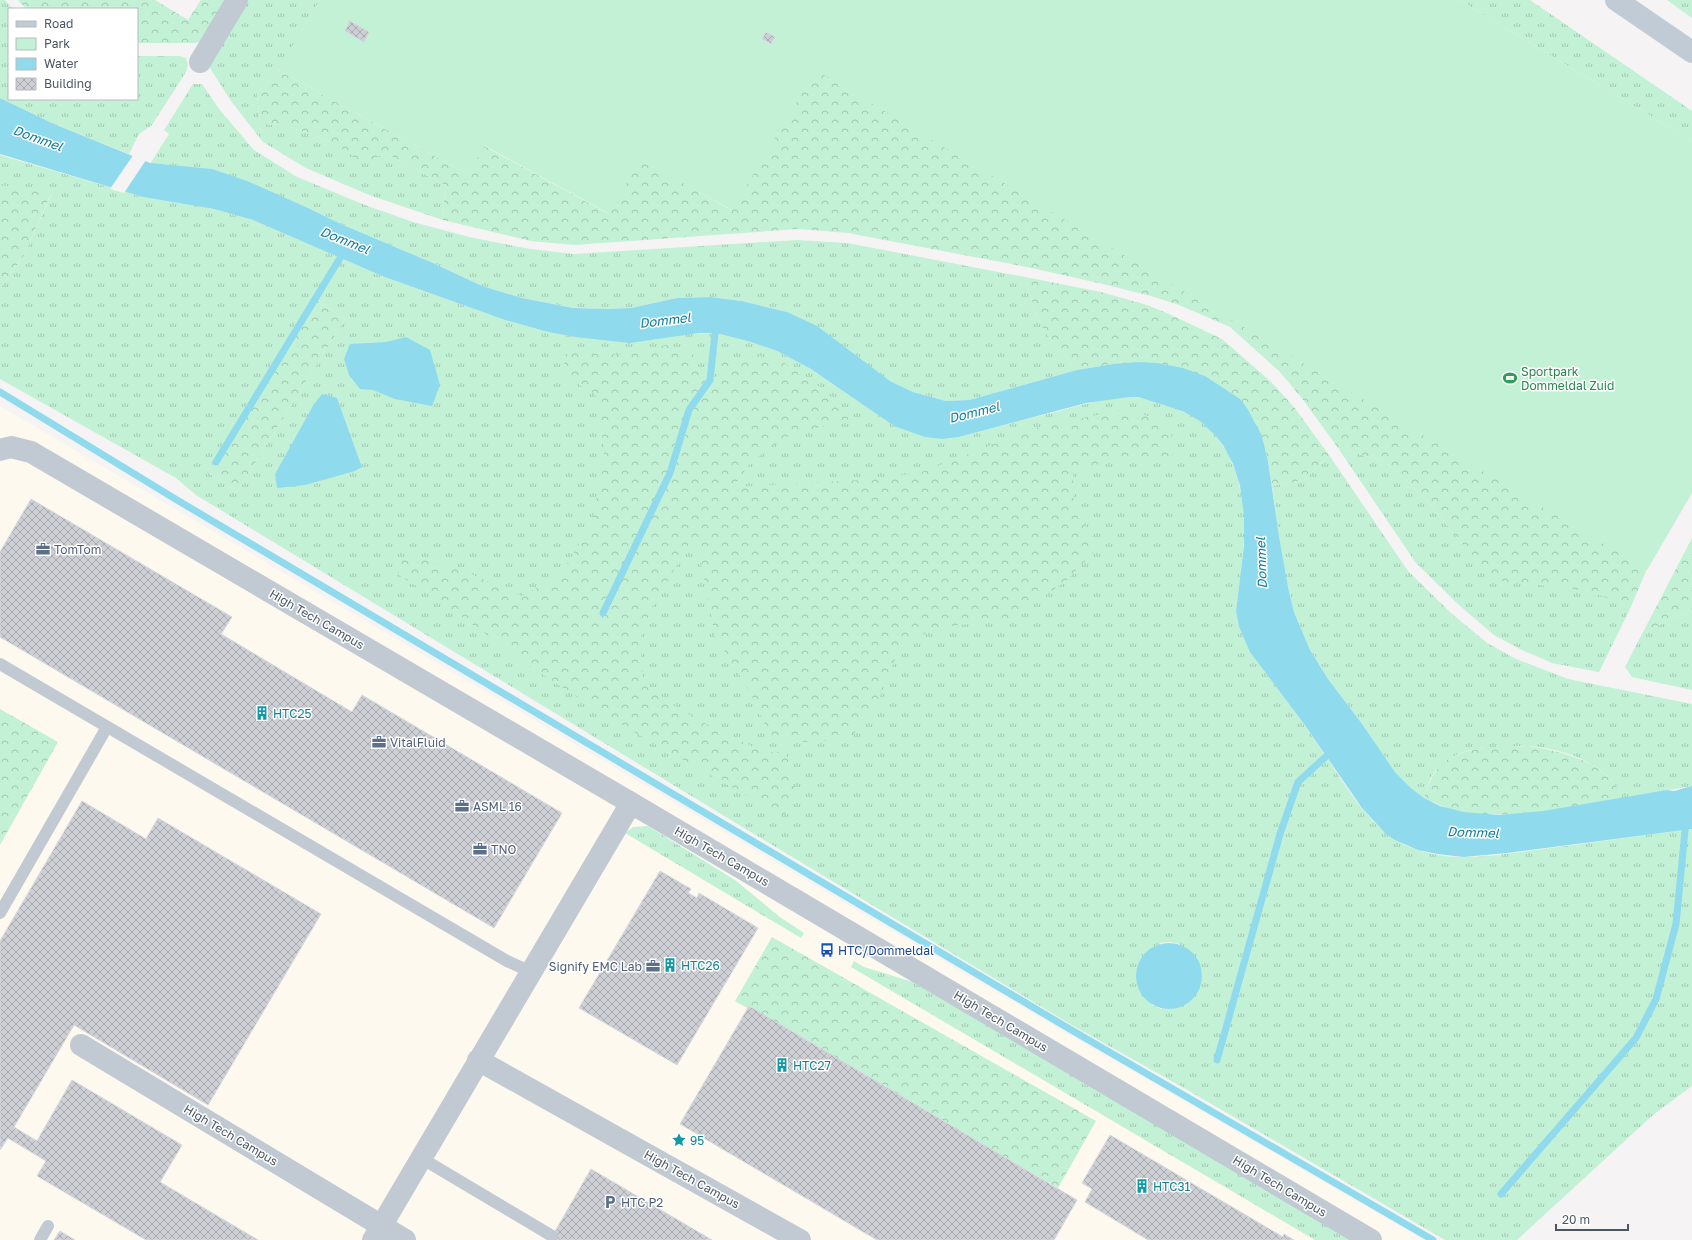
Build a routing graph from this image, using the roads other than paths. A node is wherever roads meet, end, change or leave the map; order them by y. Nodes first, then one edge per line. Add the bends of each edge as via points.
1 (238, 0) edge
2 (1616, 0) edge
3 (1692, 52) edge
4 (200, 62) dead end
5 (0, 450) edge
6 (0, 664) edge
7 (107, 727) junction
8 (631, 803) junction
9 (0, 913) edge
10 (531, 972) junction
11 (81, 1046) dead end
12 (478, 1060) junction
13 (421, 1158) junction
14 (48, 1226) dead end
15 (377, 1233) edge
16 (552, 1236) dead end
17 (40, 1240) edge
18 (405, 1240) edge
19 (800, 1240) edge
20 (1371, 1240) edge

1 - 4 street
2 - 3 main road
5 - 8 street, High Tech Campus via 11,447 31,452
6 - 7 lane
7 - 9 lane
7 - 10 lane via 507,961
8 - 10 street
8 - 20 street, High Tech Campus
10 - 12 street
11 - 15 street, High Tech Campus
12 - 13 street
12 - 19 street, High Tech Campus
13 - 15 street
13 - 16 lane
14 - 17 lane
15 - 18 street, High Tech Campus

